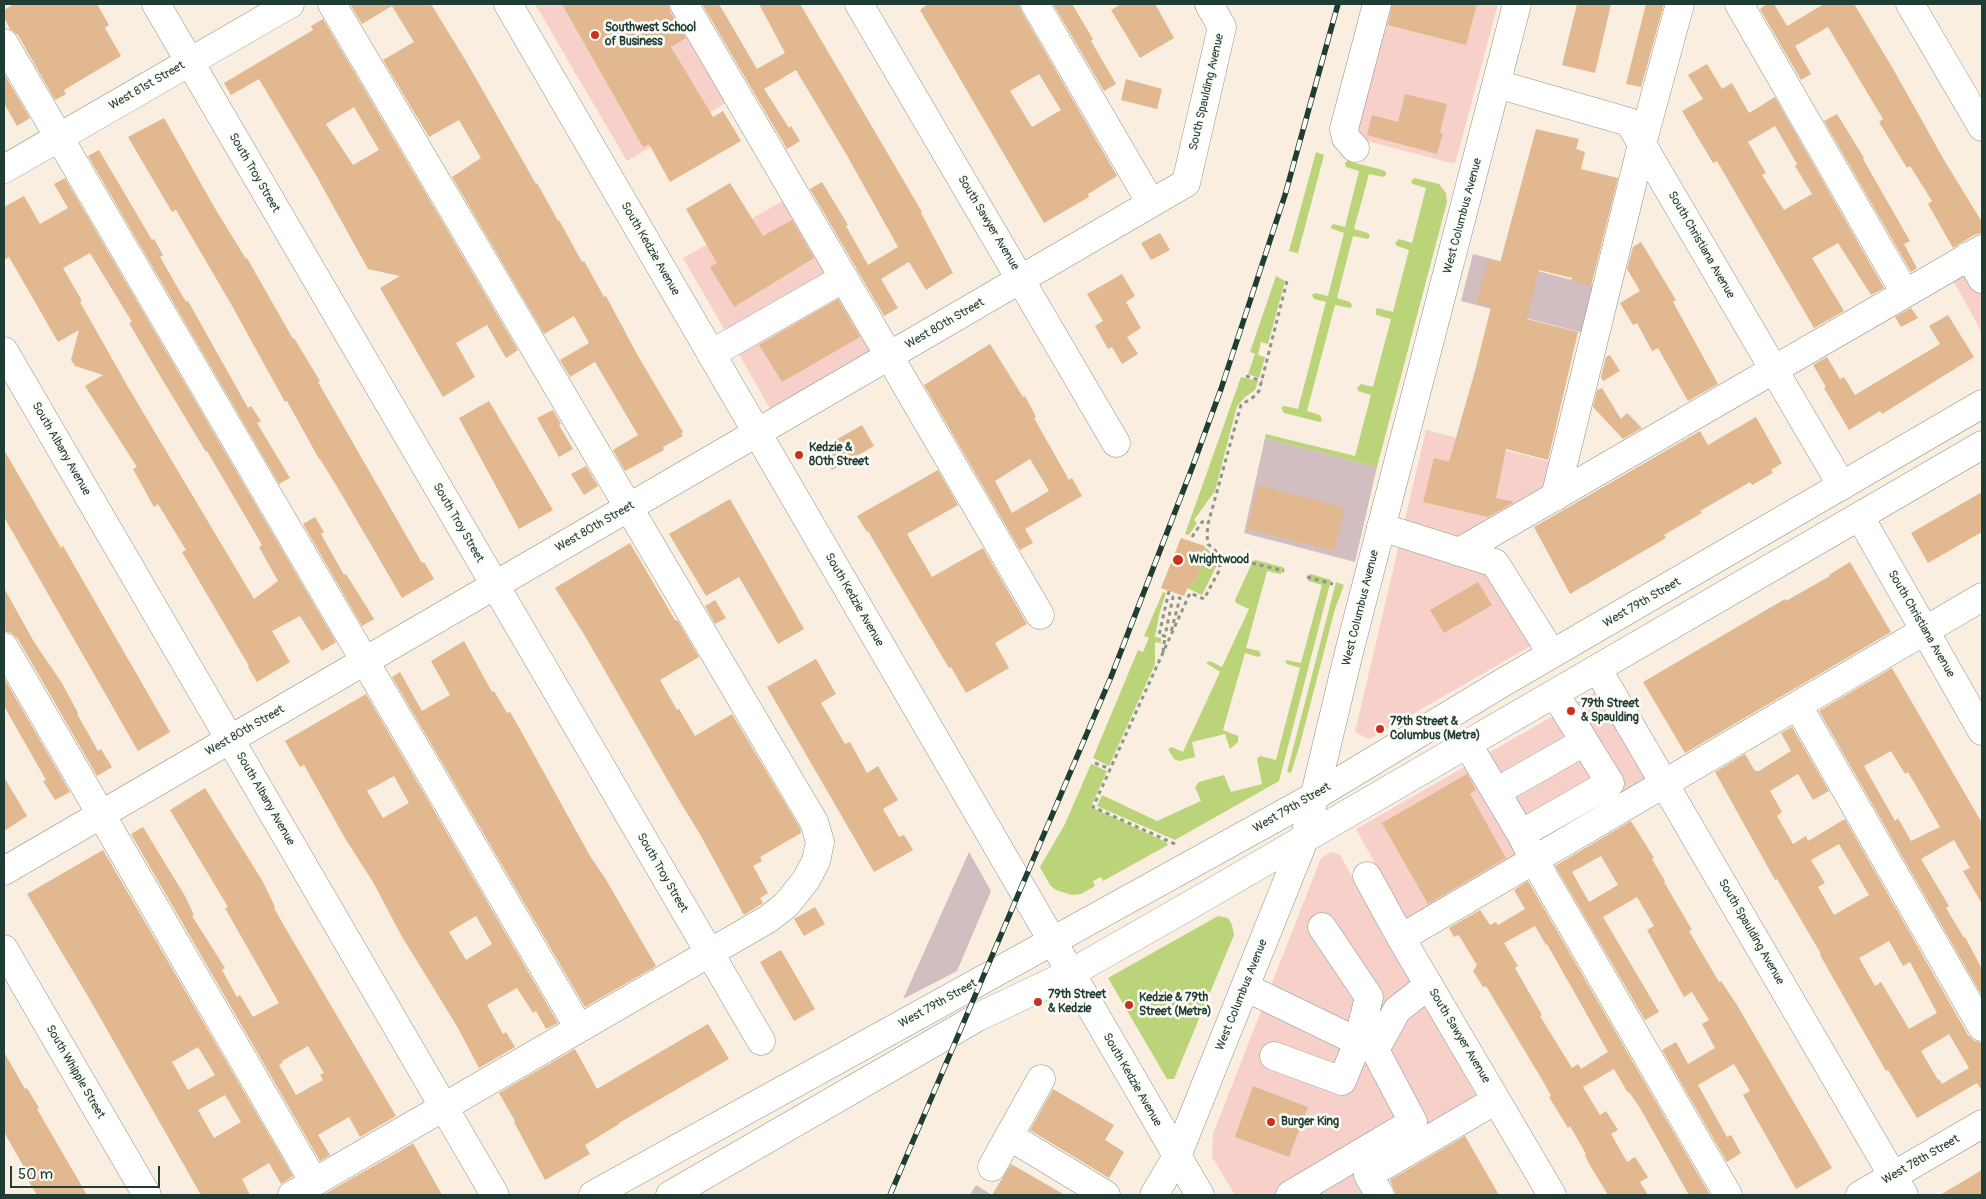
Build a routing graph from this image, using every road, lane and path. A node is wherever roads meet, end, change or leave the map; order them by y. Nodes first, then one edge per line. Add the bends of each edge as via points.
1 (156, 4) edge
2 (290, 4) edge
3 (332, 4) edge
4 (508, 4) edge
5 (684, 4) edge
6 (859, 4) edge
7 (1035, 4) edge
8 (1209, 4) edge
9 (1377, 4) edge
10 (1517, 4) edge
11 (1680, 4) edge
12 (1739, 4) edge
13 (1910, 4) edge
14 (4, 43) edge
15 (190, 62) junction
16 (1497, 84) junction
17 (1982, 127) edge
18 (59, 138) junction
19 (1642, 144) junction
20 (1355, 148) dead end
21 (4, 169) edge
22 (1186, 183) joint
23 (1151, 203) junction
24 (1976, 252) edge
25 (844, 278) junction
26 (1021, 279) junction
27 (1982, 279) edge
28 (1287, 282) dead end
29 (1905, 293) junction
30 (4, 351) edge
31 (711, 354) junction
32 (889, 356) junction
33 (1774, 370) junction
34 (1246, 376) dead end
35 (1262, 381) junction
36 (1982, 404) edge
37 (757, 433) junction
38 (1116, 443) dead end
39 (1982, 446) edge
40 (1842, 486) junction
41 (1554, 497) junction
42 (628, 508) junction
43 (1860, 516) junction
44 (1209, 521) junction
45 (1382, 527) junction
46 (1192, 537) dead end
47 (1459, 552) junction
48 (1219, 554) junction
49 (1224, 556) dead end
50 (1252, 563) dead end
51 (1284, 571) dead end
52 (1307, 577) dead end
53 (1333, 584) dead end
54 (494, 586) junction
55 (1169, 591) dead end
56 (1982, 597) edge
57 (1040, 615) dead end
58 (1925, 631) junction
59 (1165, 636) junction
60 (1171, 638) junction
61 (4, 647) edge
62 (1552, 654) junction
63 (1163, 656) junction
64 (363, 662) junction
65 (1598, 670) junction
66 (1555, 694) junction
67 (1798, 706) junction
68 (1982, 731) edge
69 (230, 739) junction
70 (1584, 742) junction
71 (1468, 745) junction
72 (1095, 763) dead end
73 (1110, 769) junction
74 (1664, 784) junction
75 (1496, 792) junction
76 (1314, 796) junction
77 (101, 814) junction
78 (1521, 834) junction
79 (1304, 840) junction
80 (1175, 844) dead end
81 (1534, 860) junction
82 (4, 871) edge
83 (1367, 876) dead end
84 (1322, 927) dead end
85 (1401, 938) junction
86 (1052, 941) junction
87 (4, 949) edge
88 (709, 952) junction
89 (1071, 974) junction
90 (1429, 986) junction
91 (1245, 988) junction
92 (1982, 1027) edge
93 (579, 1028) junction
94 (761, 1042) dead end
95 (1366, 1046) junction
96 (1274, 1056) dead end
97 (1041, 1079) dead end
98 (1496, 1100) junction
99 (444, 1107) junction
100 (1982, 1124) edge
101 (1009, 1136) junction
102 (1177, 1156) junction
103 (992, 1167) dead end
104 (1898, 1186) edge
105 (303, 1189) edge
106 (147, 1195) edge
107 (495, 1195) edge
108 (593, 1195) edge
109 (670, 1195) edge
110 (1106, 1195) edge
111 (1154, 1195) edge
112 (1200, 1195) edge
113 (1290, 1195) edge
114 (1380, 1195) edge
115 (1552, 1195) edge
116 (1728, 1195) edge
117 (1860, 1195) edge

1 - 15 street, South Troy Street
2 - 15 street, West 81st Street
3 - 42 street
4 - 31 street, South Kedzie Avenue
5 - 25 street
6 - 26 street, South Sawyer Avenue
7 - 23 street
8 - 22 street, South Spaulding Avenue via 1222,27
9 - 20 street via 1344,129 1346,138
10 - 16 street, West Columbus Avenue
11 - 19 street
12 - 29 street
13 - 17 street
14 - 18 street
15 - 18 street, West 81st Street
15 - 54 street, South Troy Street
16 - 19 street, South Christiana Avenue via 1629,122
16 - 45 street, West Columbus Avenue
18 - 21 street, West 81st Street
18 - 64 street
19 - 33 street, South Christiana Avenue
19 - 41 street
22 - 23 street, West 80th Street
23 - 26 street, West 80th Street
24 - 27 street
24 - 29 street
25 - 31 street
25 - 32 street
26 - 32 street, West 80th Street
26 - 38 street, South Sawyer Avenue
28 - 35 path
29 - 33 street
30 - 69 street, South Albany Avenue
31 - 37 street, South Kedzie Avenue
32 - 37 street, West 80th Street
32 - 57 street
33 - 40 street, South Christiana Avenue
33 - 41 street
34 - 35 path
35 - 44 path via 1255,396 1241,405
36 - 40 street, West 79th Street
37 - 42 street, West 80th Street
37 - 86 street, South Kedzie Avenue
39 - 43 street
40 - 62 street, West 79th Street
41 - 47 street
42 - 54 street, West 80th Street
42 - 88 street via 814,822 820,842 809,874 786,905 768,919
43 - 58 street, South Christiana Avenue
43 - 65 street
44 - 46 path via 1202,522
44 - 48 path via 1208,544
45 - 47 street
45 - 76 street, West Columbus Avenue
47 - 62 street via 1495,563
48 - 49 path
48 - 60 path via 1220,569 1204,599 1190,593
50 - 51 path
52 - 53 path
54 - 64 street, West 80th Street
54 - 88 street, South Troy Street
55 - 59 path via 1159,634
56 - 58 street
58 - 67 street
58 - 68 street, South Christiana Avenue
59 - 60 path via 1173,597 1180,598
59 - 63 path
60 - 63 path
61 - 77 street
62 - 76 street, West 79th Street
63 - 73 path
64 - 69 street, West 80th Street
64 - 93 street
65 - 66 street
65 - 74 street, South Spaulding Avenue
66 - 70 street
66 - 71 street
67 - 74 street
67 - 92 street
69 - 77 street, West 80th Street
69 - 99 street, South Albany Avenue
70 - 75 street
70 - 78 street via 1610,783
71 - 75 street
71 - 79 street
72 - 73 path
73 - 80 path via 1093,807
74 - 81 street
74 - 104 street, South Spaulding Avenue
75 - 78 street
76 - 79 street, West Columbus Avenue
76 - 86 street, West 79th Street
77 - 82 street, West 80th Street
77 - 105 street
78 - 81 street
79 - 89 street
79 - 91 street, West Columbus Avenue
81 - 85 street
81 - 116 street
83 - 85 street, South Sawyer Avenue
84 - 95 street via 1369,997
85 - 90 street, South Sawyer Avenue
86 - 89 street, South Kedzie Avenue
86 - 108 street, West 79th Street
87 - 106 street, South Whipple Street
88 - 93 street
88 - 94 street, South Troy Street
89 - 102 street, South Kedzie Avenue
89 - 109 street via 978,1017
90 - 95 street via 1397,1010
90 - 98 street, South Sawyer Avenue
91 - 95 street
91 - 102 street, West Columbus Avenue
93 - 99 street
95 - 96 street via 1342,1081
95 - 113 street via 1413,1122
97 - 101 street
98 - 114 street via 1368,1175
98 - 115 street, South Sawyer Avenue
99 - 105 street
99 - 107 street, South Albany Avenue
100 - 104 street, West 78th Street
101 - 103 street
101 - 110 street
102 - 111 street, West Columbus Avenue
102 - 112 street, South Kedzie Avenue
104 - 117 street, West 78th Street

